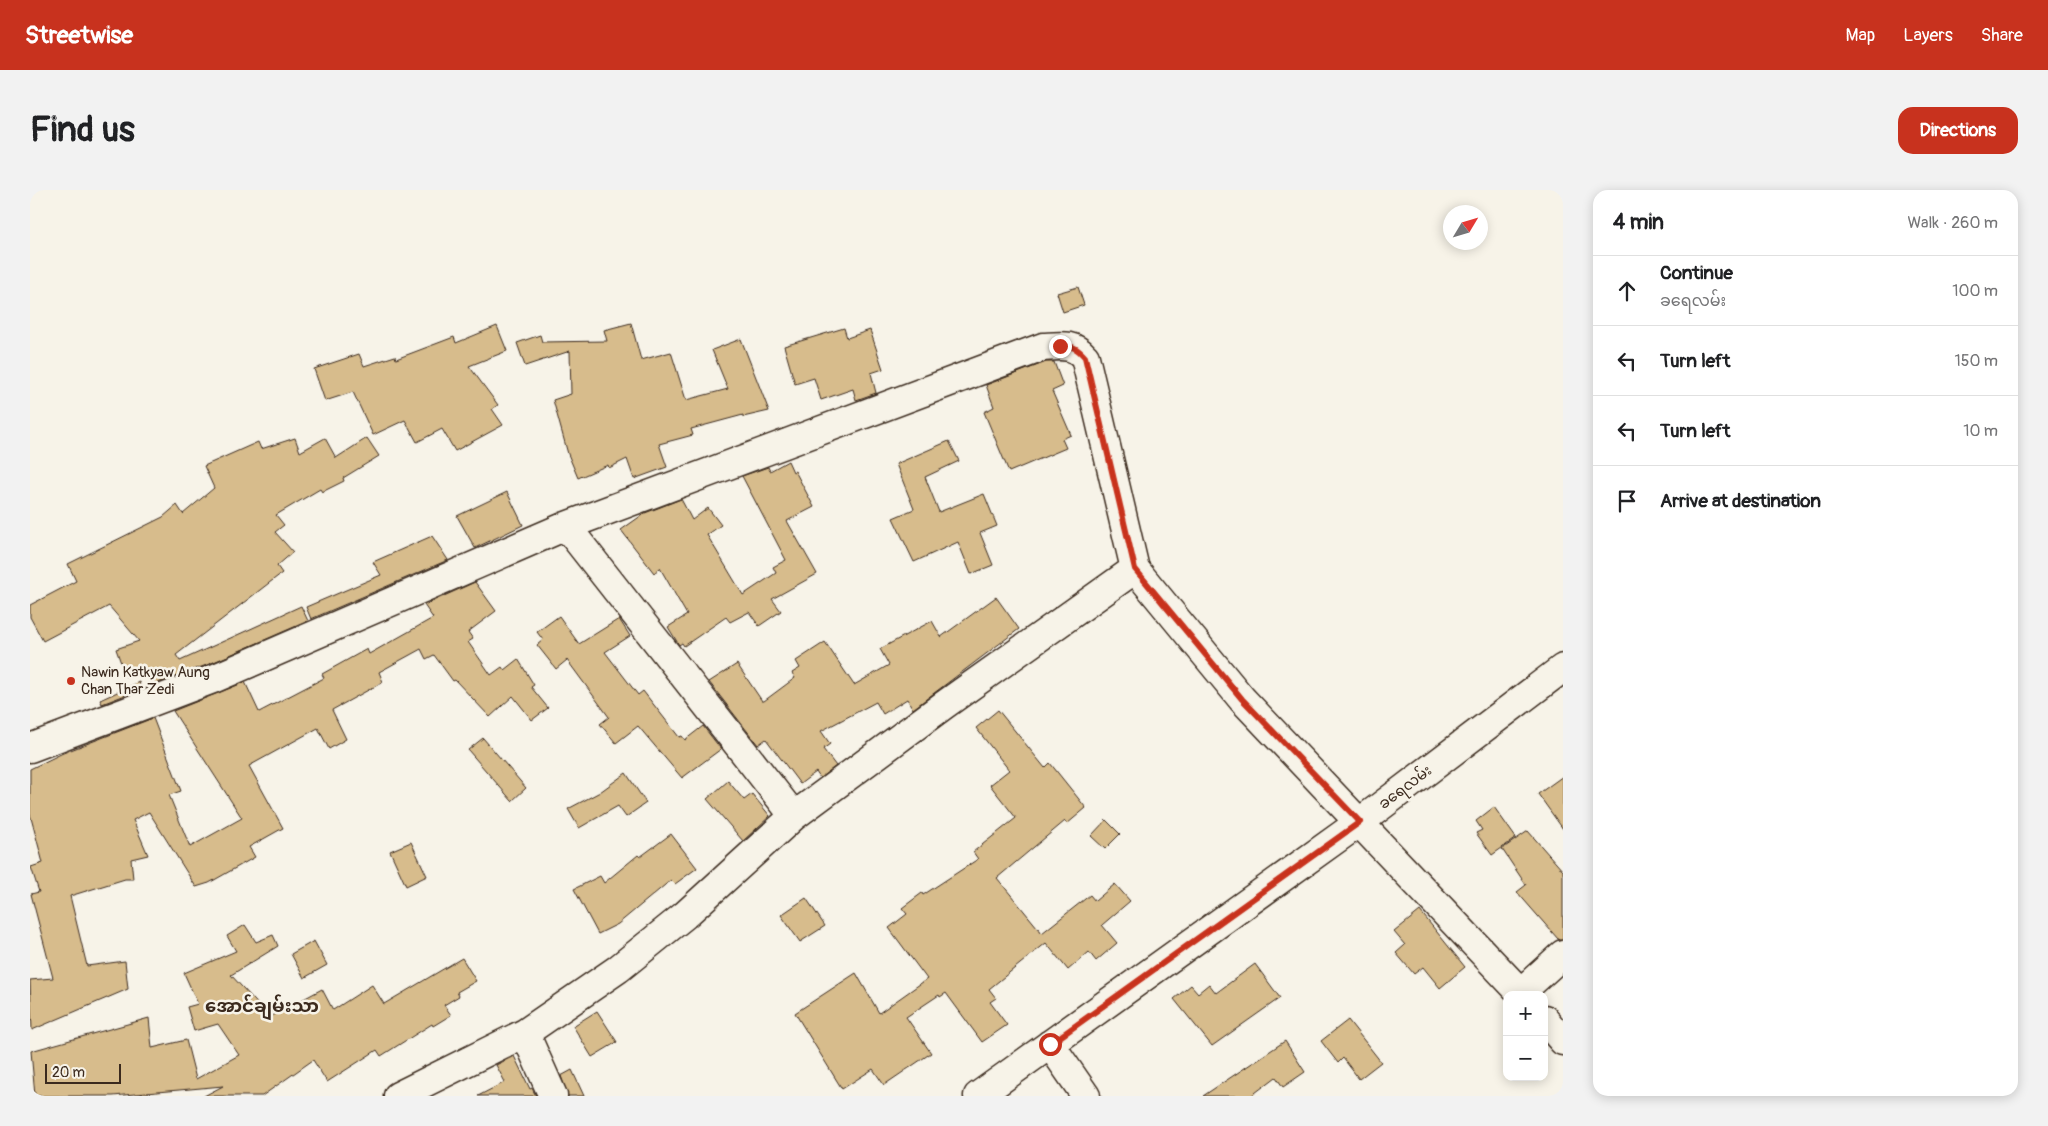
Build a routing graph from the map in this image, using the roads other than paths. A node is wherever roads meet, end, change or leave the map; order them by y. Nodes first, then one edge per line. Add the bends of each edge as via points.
1 (566, 526) junction
2 (1135, 569) junction
3 (1563, 668) edge
4 (30, 748) edge
5 (794, 816) junction
6 (1360, 822) junction
7 (1563, 954) edge
8 (1520, 991) edge
9 (1524, 991) edge
10 (1548, 1024) edge
11 (525, 1033) junction
12 (1563, 1041) edge
13 (1050, 1044) junction
14 (398, 1096) edge
15 (553, 1096) edge
16 (978, 1096) edge
17 (1086, 1096) edge

1 - 2 street via 1043,347 1070,346 1085,357
1 - 4 street via 213,679
1 - 5 street
2 - 5 street
2 - 6 street via 1242,699
3 - 6 street, ခရေလမ်း
5 - 11 street via 685,915 618,969
6 - 8 street
6 - 13 street, ခရေလမ်း
7 - 9 street
10 - 12 street
11 - 14 street
11 - 15 street
13 - 16 street, ခရေလမ်း
13 - 17 street

